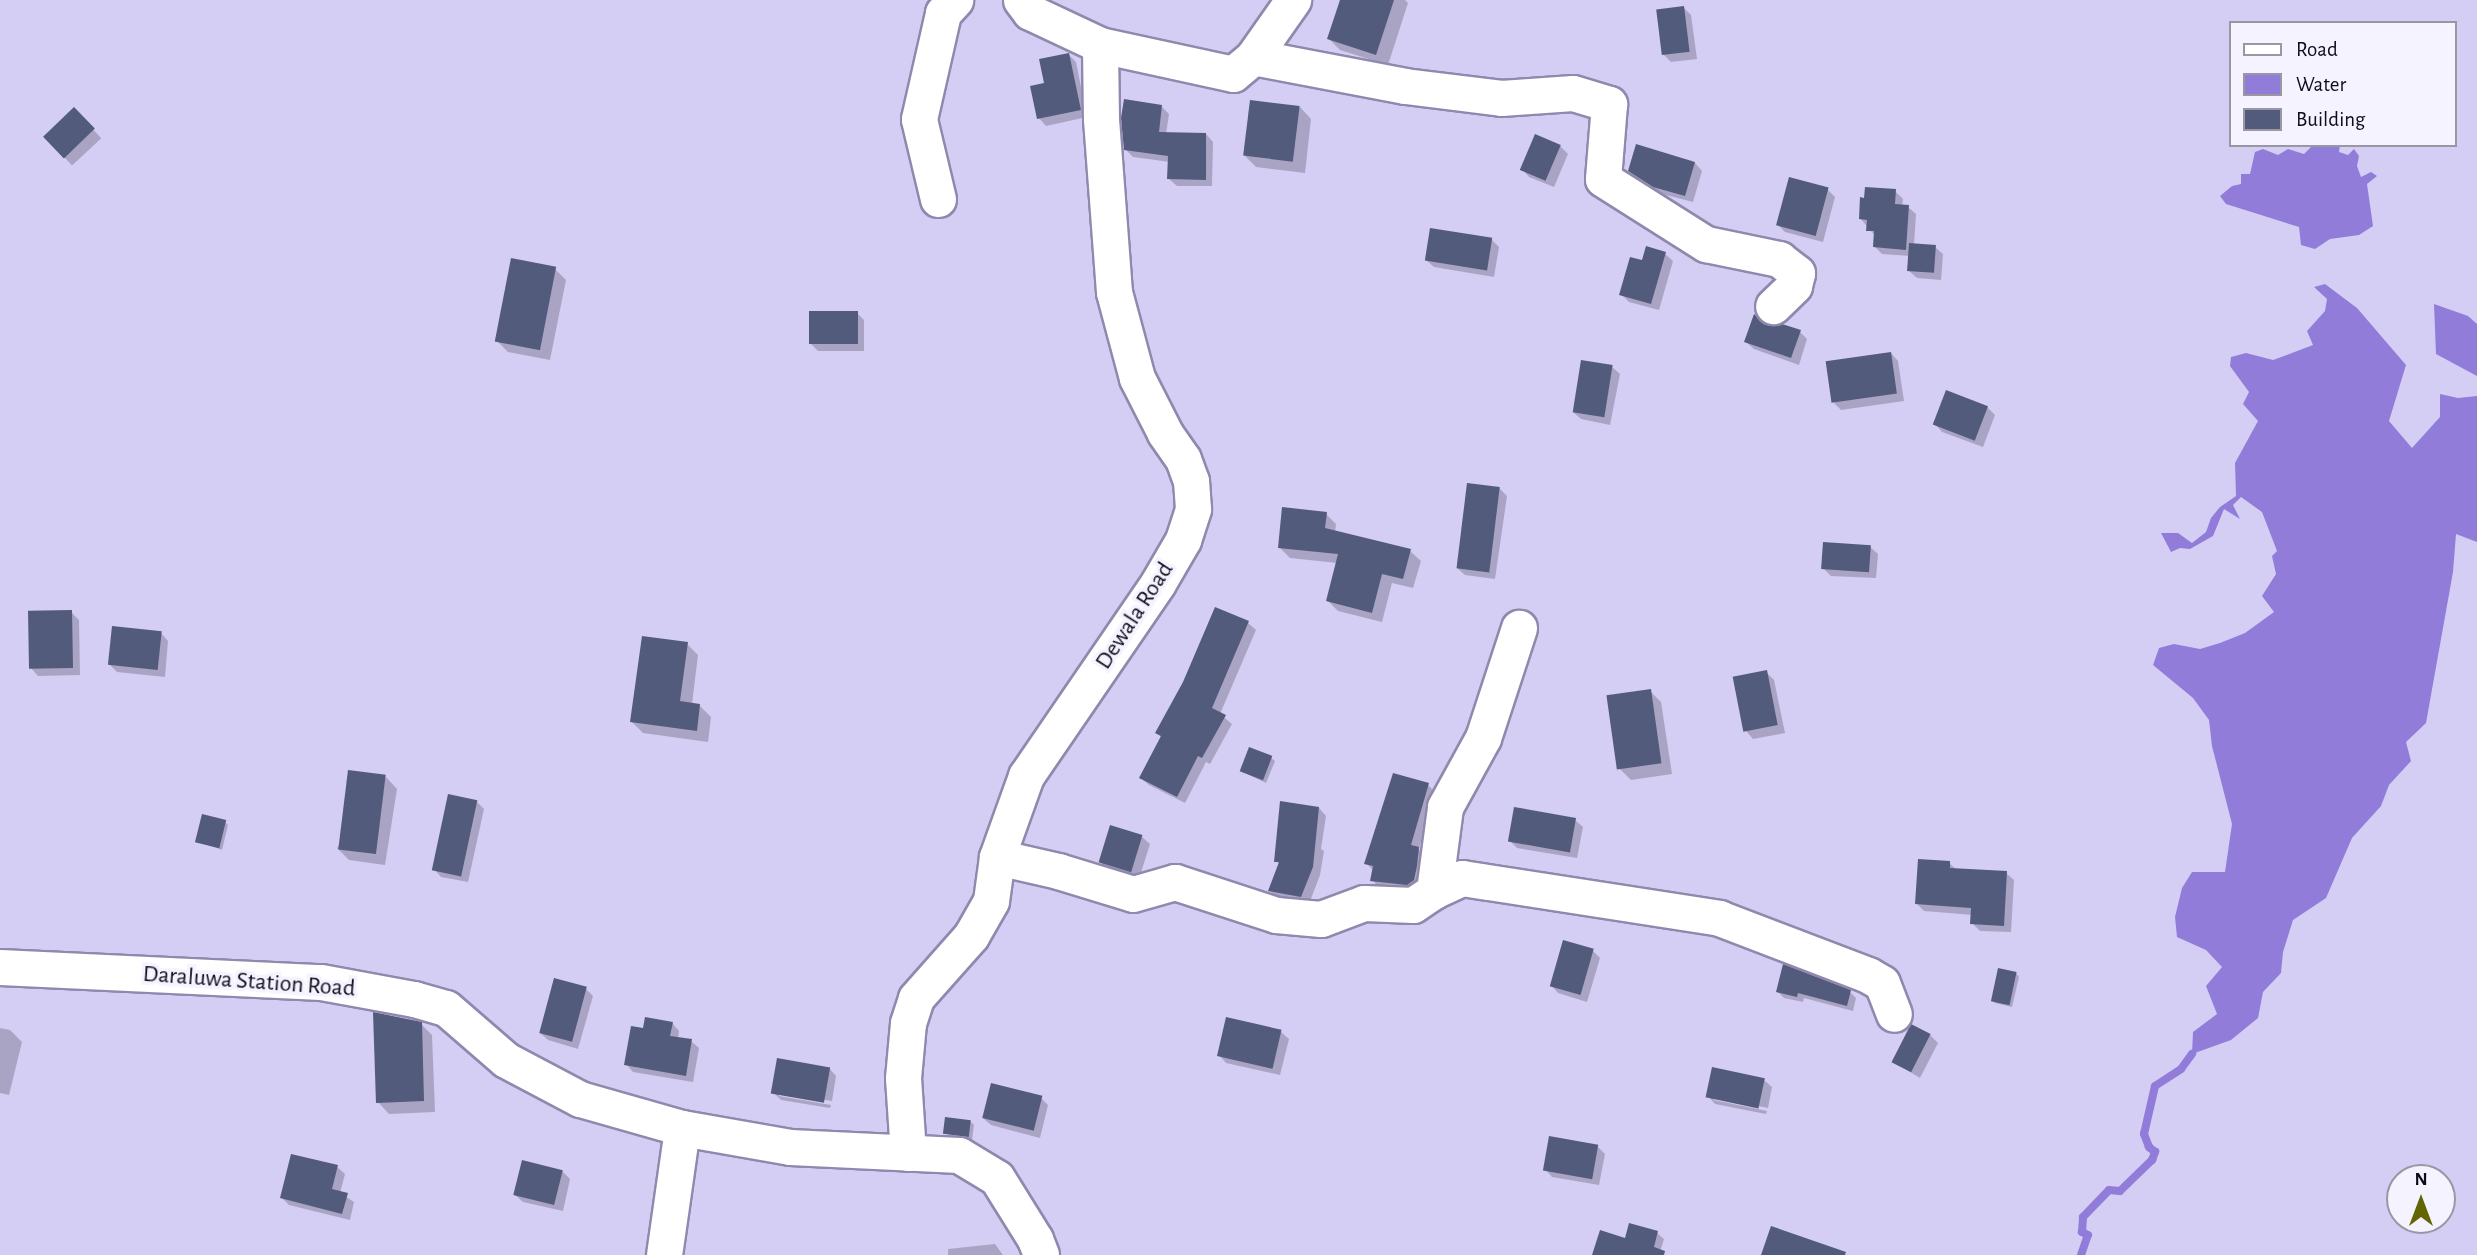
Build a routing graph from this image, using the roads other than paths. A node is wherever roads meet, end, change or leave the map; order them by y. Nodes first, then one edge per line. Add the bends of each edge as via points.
1 (955, 0) edge
2 (1021, 0) edge
3 (1293, 0) edge
4 (1100, 45) junction
5 (1254, 57) junction
6 (938, 200) dead end
7 (1773, 306) dead end
8 (1519, 628) dead end
9 (997, 857) junction
10 (1434, 891) junction
11 (0, 967) edge
12 (1894, 1014) dead end
13 (682, 1128) junction
14 (908, 1153) junction
15 (664, 1255) edge
16 (1041, 1255) edge

1 - 6 street via 943,13 919,119
2 - 4 street via 1030,12
3 - 5 street
4 - 5 street via 1233,74
4 - 9 street, Dewala Road via 1114,292 1137,378 1191,481 1193,509 1158,583 1026,776
5 - 7 street via 1405,86 1501,98 1573,93 1609,104 1603,179 1706,244 1779,259 1797,272 1794,286
8 - 10 street via 1483,738 1445,807
9 - 10 street via 1133,894 1175,882 1276,915 1321,919 1364,903 1413,905
9 - 14 street, Dewala Road via 991,901 971,936 916,998 908,1023 903,1079
10 - 12 street via 1462,878 1719,918 1868,975 1882,984
11 - 13 street, Daraluwa Station Road via 321,982 414,999 446,1008 506,1060 580,1099
13 - 14 street, Daraluwa Station Road via 790,1147
13 - 15 street
14 - 16 street, Daraluwa Station Road via 959,1155 997,1178

